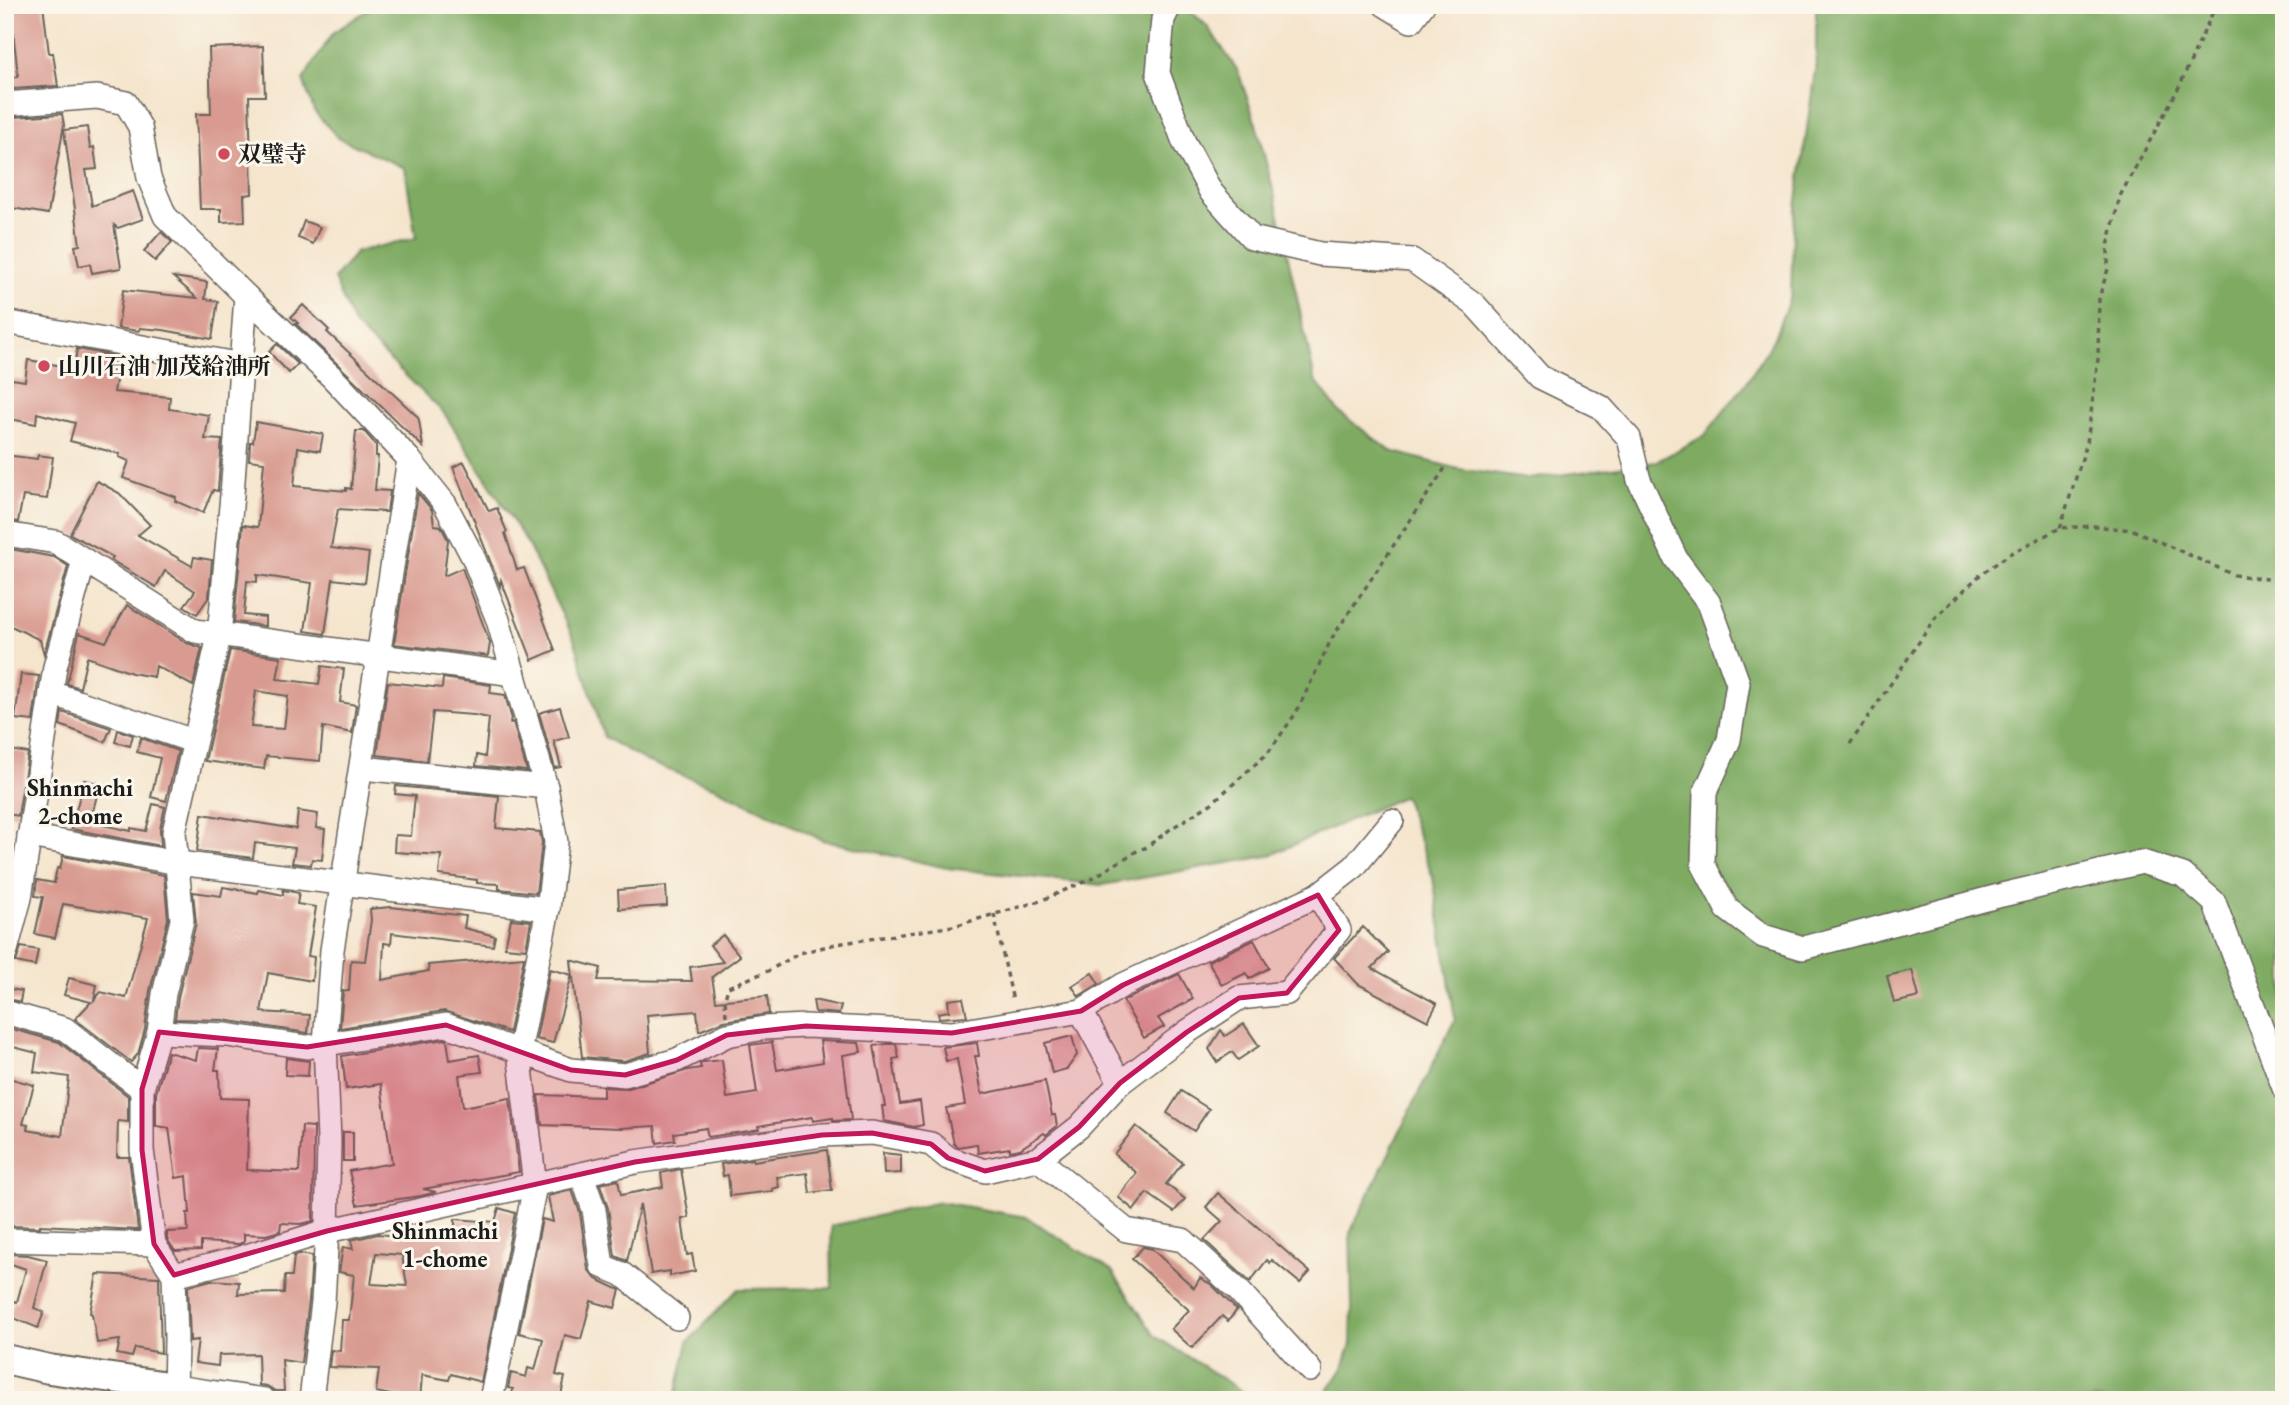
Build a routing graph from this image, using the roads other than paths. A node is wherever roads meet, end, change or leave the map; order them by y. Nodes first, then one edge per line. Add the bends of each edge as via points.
1 (1170, 5) edge
2 (1385, 5) edge
3 (1423, 5) edge
4 (5, 104) edge
5 (246, 296) junction
6 (5, 322) edge
7 (242, 365) junction
8 (408, 459) junction
9 (5, 534) edge
10 (84, 560) junction
11 (219, 636) junction
12 (377, 656) junction
13 (514, 674) junction
14 (51, 693) junction
15 (193, 741) junction
16 (362, 768) junction
17 (546, 787) junction
18 (1392, 821) dead end
19 (29, 836) junction
20 (178, 863) junction
21 (343, 883) junction
22 (1318, 895) junction
23 (548, 909) junction
24 (5, 954) edge
25 (1082, 1011) junction
26 (5, 1012) edge
27 (159, 1032) junction
28 (325, 1043) junction
29 (519, 1052) junction
30 (1120, 1083) junction
31 (142, 1088) junction
32 (2284, 1088) edge
33 (1038, 1159) junction
34 (582, 1175) junction
35 (535, 1185) junction
36 (327, 1231) junction
37 (5, 1240) edge
38 (154, 1244) junction
39 (174, 1275) junction
40 (677, 1318) dead end
41 (5, 1359) edge
42 (1310, 1370) dead end
43 (175, 1394) edge
44 (264, 1400) edge
45 (311, 1400) edge
46 (491, 1400) edge

1 - 32 street via 1163,19 1158,73 1184,142 1211,192 1252,238 1320,254 1412,260 1474,303 1540,377 1601,407 1629,438 1639,481 1676,559 1709,603 1738,683 1729,740 1705,793 1703,864 1727,909 1763,936 1803,948 2142,862 2183,875 2214,902
2 - 3 street via 1411,21
4 - 5 street via 97,97 126,103 140,127 149,178 165,216
5 - 7 street
5 - 8 street via 332,377
6 - 7 street
7 - 11 street
8 - 12 street
8 - 13 street via 446,505 474,559
9 - 10 street via 55,542
10 - 11 street via 195,631
10 - 14 street
11 - 12 street
11 - 15 street
12 - 13 street
12 - 16 street
13 - 17 street
14 - 15 street
14 - 19 street
15 - 20 street via 174,832
16 - 17 street
16 - 21 street
17 - 23 street via 555,842
18 - 22 street via 1354,867
19 - 20 street
19 - 24 street via 20,898
20 - 21 street
20 - 27 street via 182,920
21 - 23 street
21 - 28 street
22 - 25 street via 1123,985
22 - 30 street via 1339,930 1287,993 1239,998
23 - 29 street
25 - 29 street via 952,1033 764,1028 727,1035 677,1060 625,1075 570,1070
25 - 30 street
26 - 31 street via 65,1029
27 - 28 street via 227,1035 307,1047
27 - 31 street
28 - 29 street via 446,1025
28 - 36 street
29 - 35 street
30 - 33 street via 1079,1127
31 - 38 street via 142,1150
33 - 34 street via 985,1171 948,1158 931,1144 872,1133 822,1135
33 - 42 street via 1126,1230 1183,1240 1239,1292
34 - 35 street
34 - 40 street via 594,1210 602,1265 622,1274
35 - 36 street
35 - 46 street
36 - 39 street
36 - 45 street
37 - 38 street
38 - 39 street
39 - 43 street
41 - 43 street
43 - 44 street

